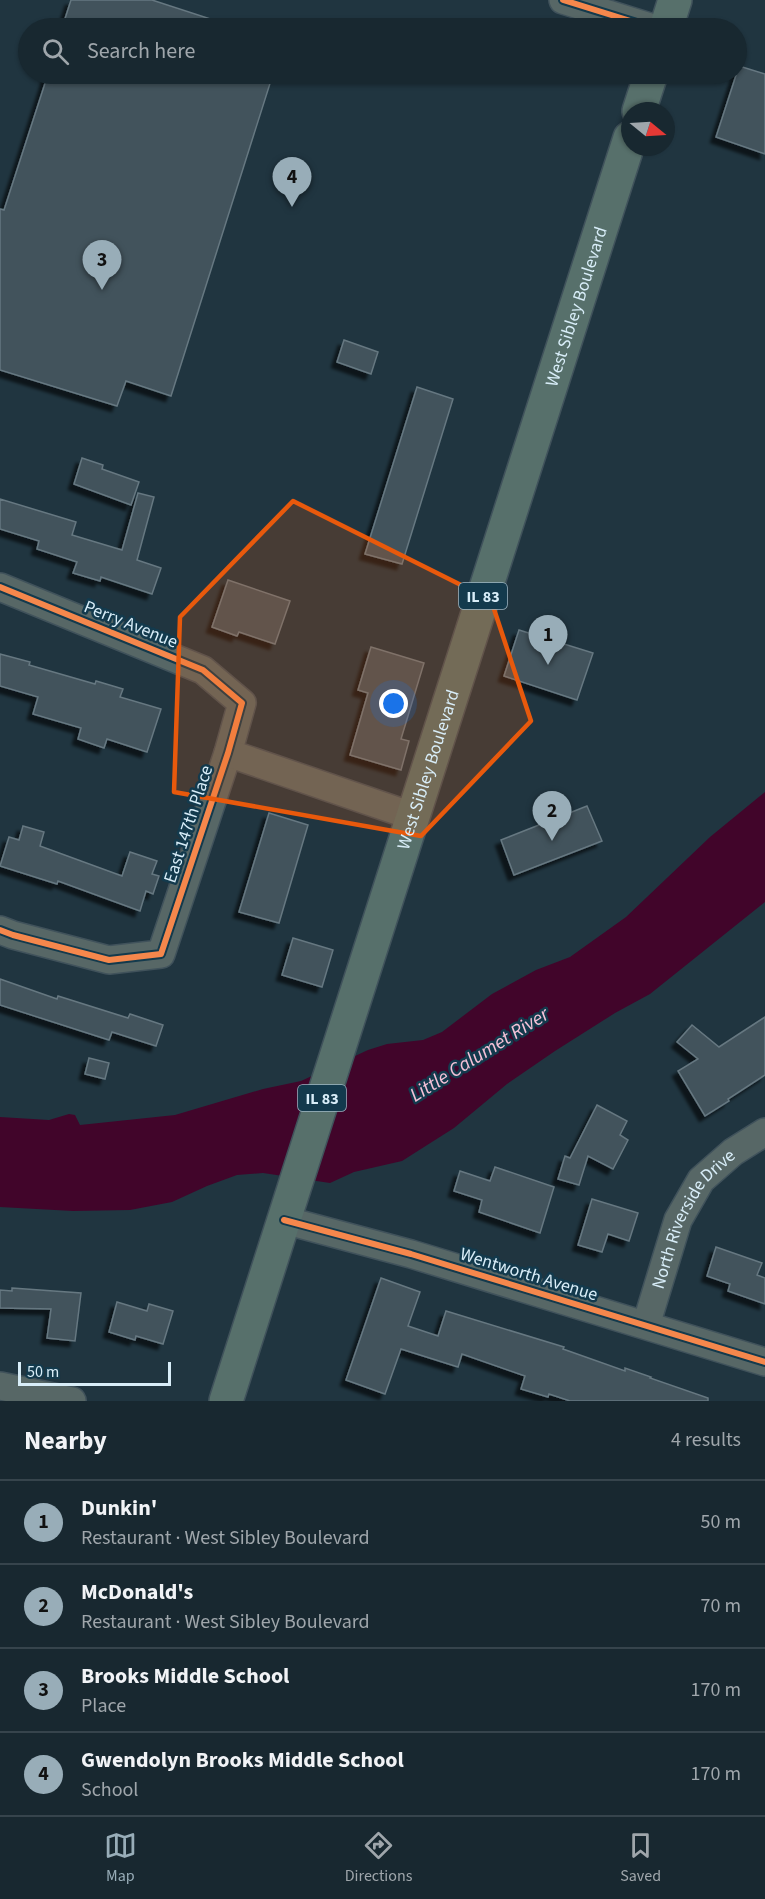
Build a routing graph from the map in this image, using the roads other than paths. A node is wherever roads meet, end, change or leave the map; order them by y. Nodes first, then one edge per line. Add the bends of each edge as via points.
1 (563, 0) edge
2 (675, 0) edge
3 (621, 18) edge
4 (669, 18) edge
5 (648, 84) edge
6 (642, 102) edge
7 (624, 156) edge
8 (0, 587) edge
9 (242, 702) joint
10 (228, 753) junction
11 (412, 816) junction
12 (0, 930) edge
13 (765, 1132) edge
14 (286, 1212) junction
15 (646, 1325) junction
16 (765, 1362) edge
17 (0, 1386) edge
18 (72, 1401) edge
19 (226, 1401) edge

1 - 3 street
2 - 4 main road
5 - 6 main road
7 - 11 main road, West Sibley Boulevard / IL 83
8 - 9 street, Perry Avenue via 203,670
9 - 10 street, East 147th Place
10 - 11 street
10 - 12 street, East 147th Place via 161,954 109,960
11 - 14 main road, West Sibley Boulevard / IL 83
13 - 15 street, North Riverside Drive via 733,1152 701,1180 678,1220
14 - 15 street, Wentworth Avenue
14 - 19 main road, West Sibley Boulevard / IL 83
15 - 16 street, Wentworth Avenue
17 - 18 street

